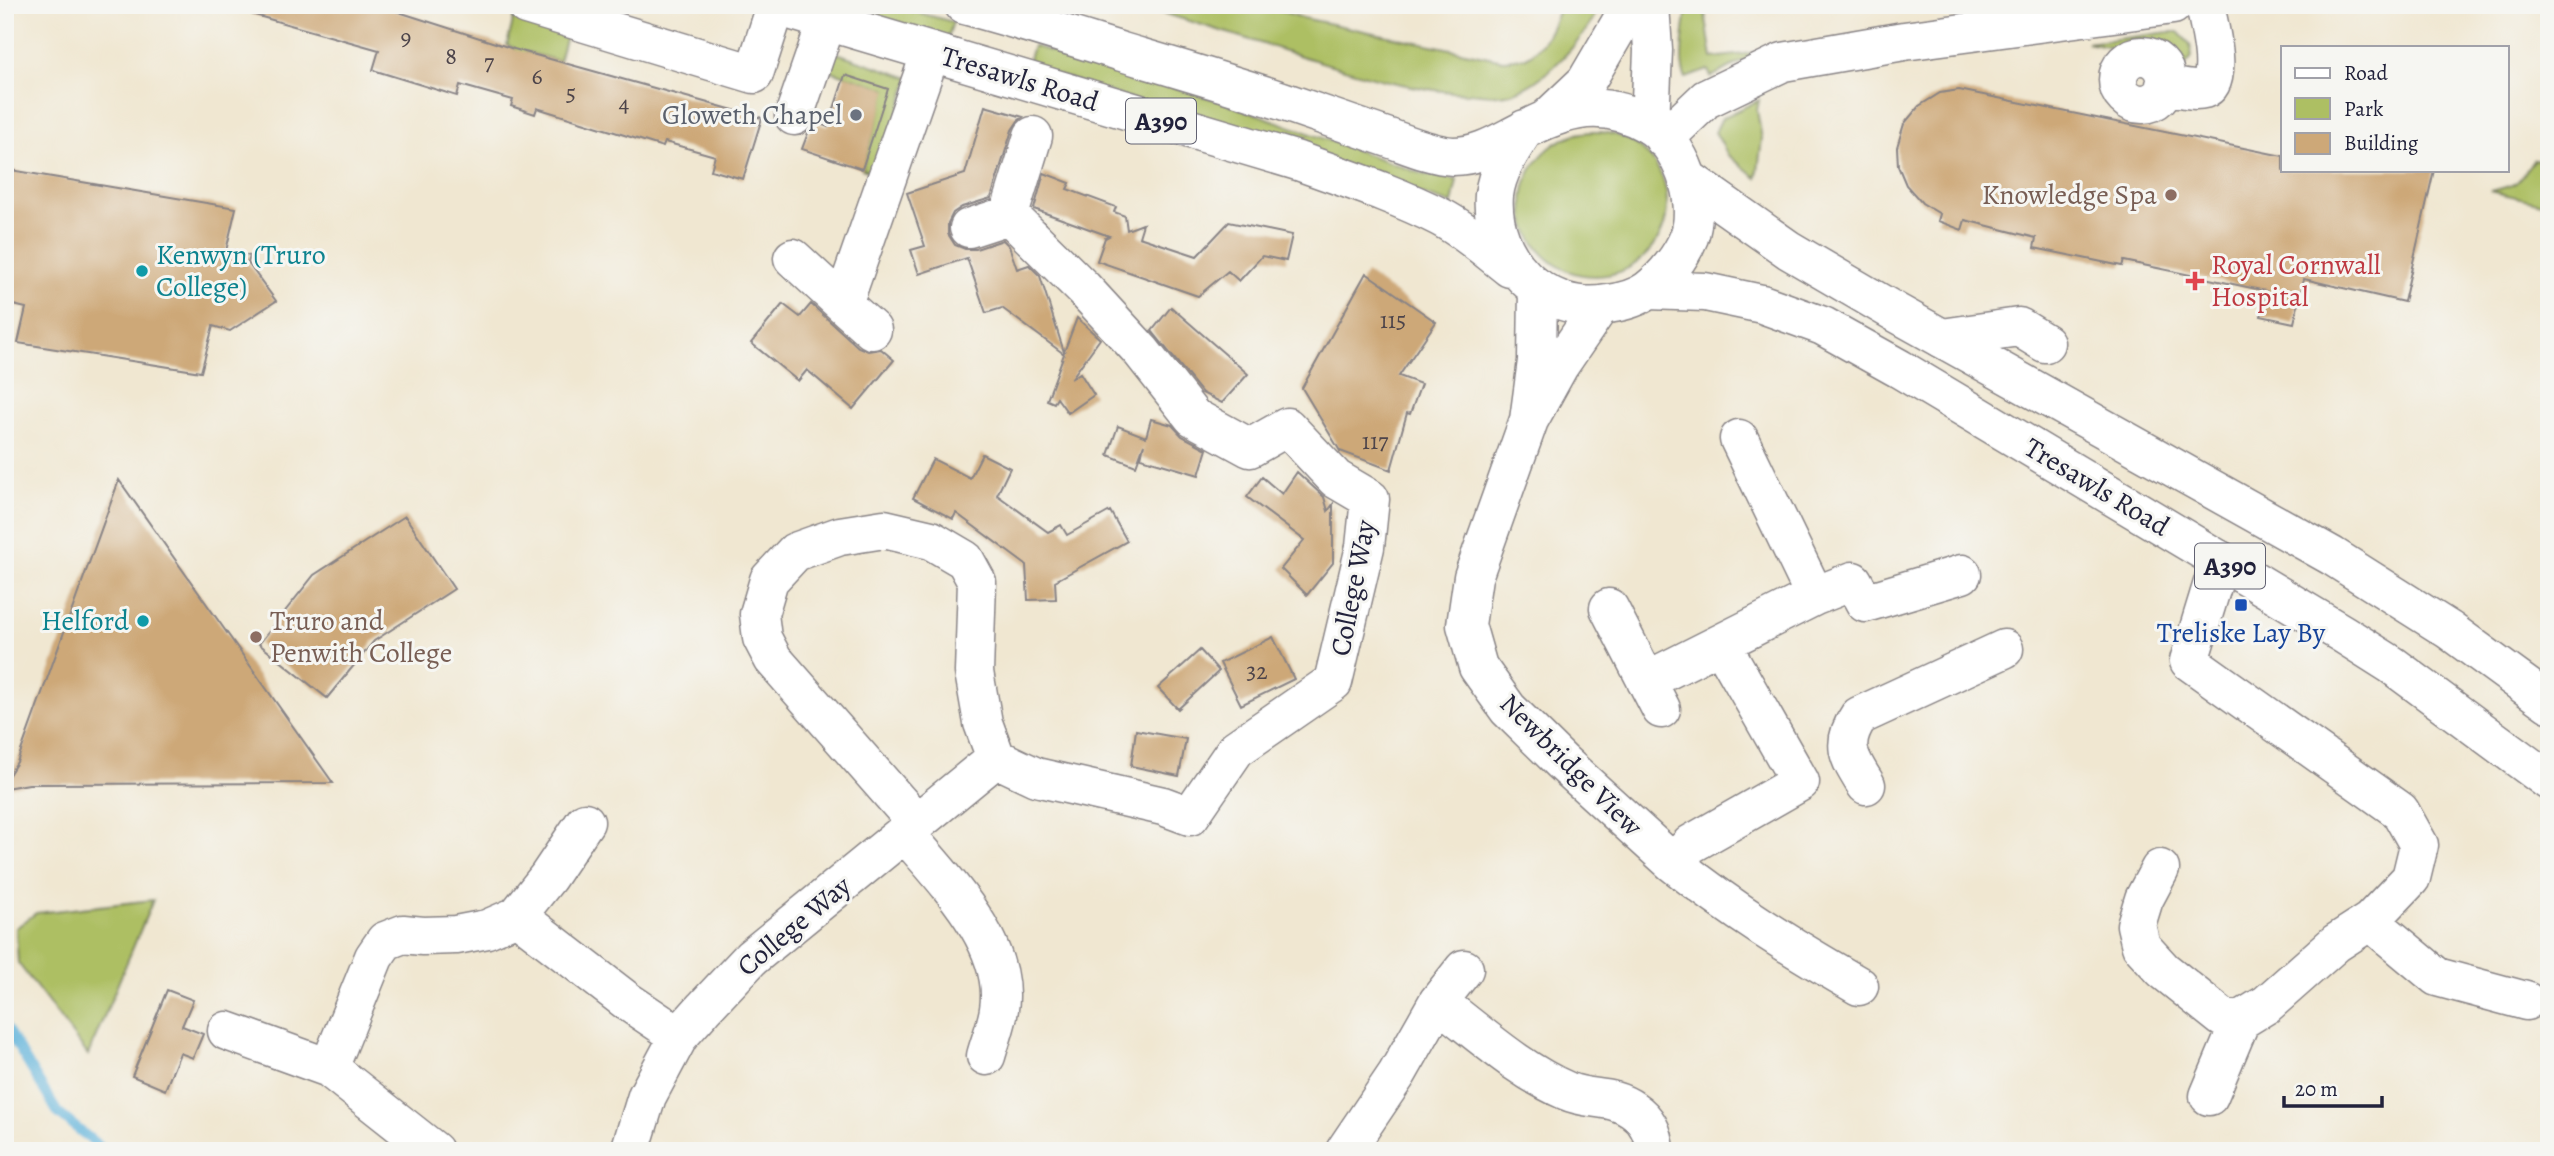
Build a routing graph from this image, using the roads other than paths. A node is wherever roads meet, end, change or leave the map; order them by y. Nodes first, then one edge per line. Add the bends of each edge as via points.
1 (526, 5) edge
2 (964, 5) edge
3 (1631, 5) edge
4 (1650, 5) edge
5 (2173, 5) edge
6 (2205, 5) edge
7 (774, 6) edge
8 (827, 21) junction
9 (931, 52) junction
10 (2165, 85) dead end
11 (794, 116) dead end
12 (1537, 123) junction
13 (1657, 132) junction
14 (1033, 136) dead end
15 (1688, 178) junction
16 (1009, 215) junction
17 (969, 228) dead end
18 (793, 258) dead end
19 (1533, 285) junction
20 (1648, 290) junction
21 (843, 304) junction
22 (1600, 306) junction
23 (872, 330) dead end
24 (1942, 338) junction
25 (2045, 343) dead end
26 (1529, 420) junction
27 (1739, 439) dead end
28 (2220, 560) junction
29 (1962, 574) dead end
30 (1815, 596) junction
31 (1609, 608) dead end
32 (1722, 645) junction
33 (2004, 649) dead end
34 (2549, 704) edge
35 (996, 758) junction
36 (2549, 781) edge
37 (1800, 782) junction
38 (584, 822) dead end
39 (911, 828) junction
40 (1673, 863) junction
41 (2160, 869) dead end
42 (517, 916) junction
43 (2370, 921) junction
44 (1464, 969) dead end
45 (1859, 986) dead end
46 (2526, 1001) dead end
47 (1438, 1002) junction
48 (2241, 1020) junction
49 (227, 1031) dead end
50 (678, 1036) junction
51 (986, 1056) dead end
52 (329, 1068) junction
53 (2209, 1096) dead end
54 (435, 1151) edge
55 (630, 1151) edge
56 (1345, 1151) edge
57 (1655, 1151) edge

1 - 7 main road via 754,74
2 - 12 main road, Tresawls Road / A390 via 1439,153 1455,156 1484,151
3 - 12 main road via 1586,82
4 - 13 main road
5 - 13 main road via 1783,62 1706,99
6 - 10 main road via 2215,78 2204,89
7 - 8 main road, Tresawls Road / A390
8 - 9 main road, Tresawls Road / A390
8 - 11 main road
9 - 19 main road, Tresawls Road / A390 via 1297,161 1397,198 1442,218
9 - 21 main road
12 - 13 main road, A390 via 1580,108 1615,110
12 - 19 main road, A390 via 1504,162 1494,193 1495,226 1507,257
13 - 15 main road, A390 via 1679,158
14 - 16 main road
15 - 20 main road, A390 via 1689,236 1671,268
15 - 24 main road, Tresawls Road / A390 via 1789,250
16 - 17 main road
16 - 35 main road, College Way via 1141,351 1193,417 1250,448 1287,427 1336,479 1370,499 1365,547 1334,682 1237,750 1190,816 1036,777
18 - 21 main road
19 - 22 main road, A390 via 1574,304
19 - 26 main road, Newbridge View via 1537,361
20 - 22 main road, A390
20 - 28 main road, Tresawls Road / A390 via 1704,292 1762,304 1823,326
21 - 23 main road
22 - 26 main road, Newbridge View
24 - 25 main road via 2019,327
24 - 34 main road, Tresawls Road / A390 via 2332,556 2449,630
26 - 40 main road, Newbridge View via 1473,577 1466,625 1478,667 1508,709
27 - 30 main road
28 - 36 main road, Tresawls Road / A390 via 2392,665
28 - 43 main road via 2189,661 2400,811 2419,845 2411,878
29 - 30 main road via 1865,603 1853,581
30 - 32 main road
31 - 32 main road via 1653,695
32 - 37 main road
33 - 37 main road via 1859,716 1848,740 1857,771
35 - 39 main road, College Way
35 - 39 main road via 983,723 974,672 976,582 965,560 931,540 884,529 840,536 794,552 769,580 759,614 762,638 773,659
37 - 40 main road via 1691,844
38 - 42 main road
39 - 50 main road, College Way via 751,958
39 - 51 main road via 991,950 999,1009
40 - 45 main road, Newbridge View via 1720,901
41 - 48 main road via 2136,925 2141,946 2163,970 2223,1018
42 - 50 main road
42 - 52 main road via 456,935 402,934 385,941 373,957
43 - 46 main road via 2437,977
43 - 48 main road
44 - 47 main road
47 - 56 main road
47 - 57 main road via 1538,1077 1570,1093 1619,1101 1636,1112 1654,1134
48 - 53 main road
49 - 52 main road
50 - 55 main road, College Way via 647,1096
52 - 54 main road

